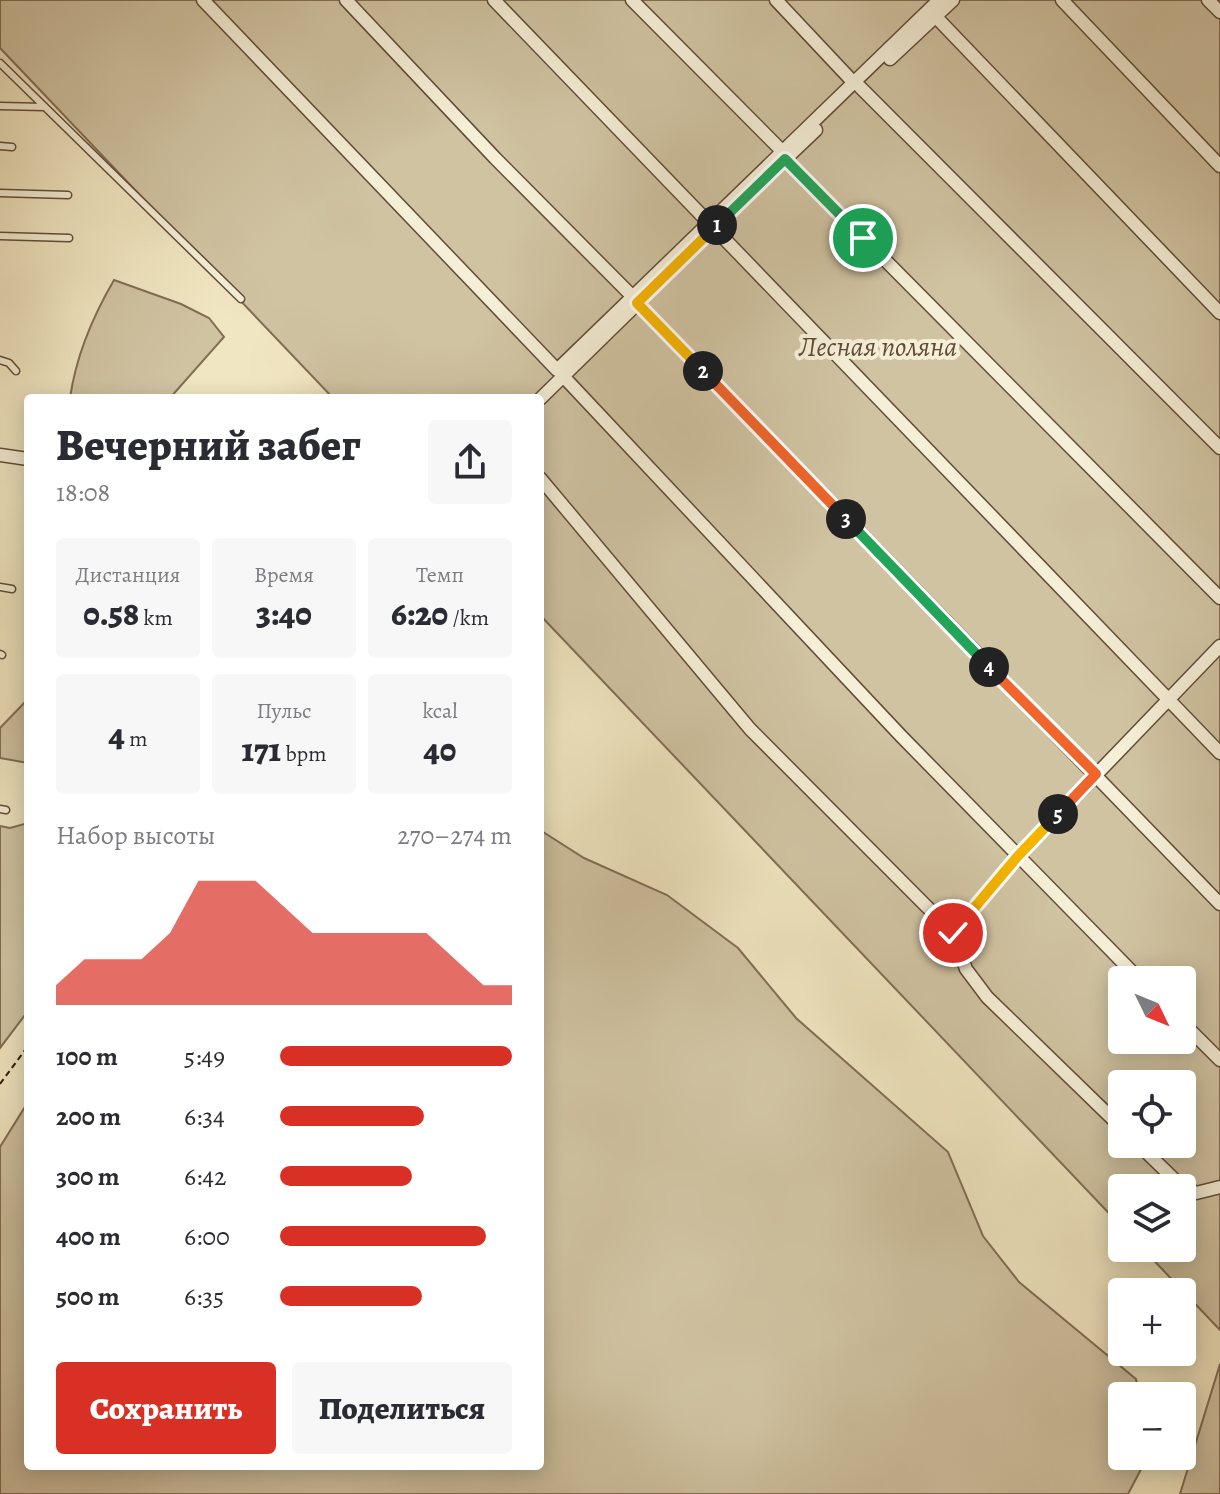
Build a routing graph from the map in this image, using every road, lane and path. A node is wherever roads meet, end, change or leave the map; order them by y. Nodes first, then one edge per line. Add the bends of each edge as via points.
1 (203, 0) edge
2 (346, 0) edge
3 (494, 0) edge
4 (632, 0) edge
5 (776, 0) edge
6 (919, 0) edge
7 (939, 0) edge
8 (953, 0) edge
9 (1062, 0) edge
10 (1208, 0) edge
11 (1220, 12) edge
12 (932, 14) junction
13 (0, 63) edge
14 (857, 85) junction
15 (0, 106) edge
16 (45, 107) junction
17 (0, 146) edge
18 (12, 147) dead end
19 (783, 155) junction
20 (1220, 166) edge
21 (0, 193) edge
22 (68, 195) dead end
23 (711, 225) junction
24 (0, 236) edge
25 (69, 238) dead end
26 (241, 299) dead end
27 (635, 300) junction
28 (1220, 313) edge
29 (0, 360) edge
30 (16, 371) dead end
31 (563, 376) junction
32 (544, 395) edge
33 (1220, 448) edge
34 (0, 455) edge
35 (24, 458) edge
36 (544, 483) edge
37 (0, 587) edge
38 (12, 589) dead end
39 (1220, 598) edge
40 (1220, 646) edge
41 (1167, 698) junction
42 (1220, 753) edge
43 (1096, 774) junction
44 (1018, 856) junction
45 (1220, 904) edge
46 (953, 933) junction
47 (1126, 966) edge
48 (1196, 1036) edge
49 (24, 1051) edge
50 (1220, 1060) edge
51 (0, 1084) edge
52 (1108, 1114) edge
53 (1152, 1158) edge
54 (1220, 1187) edge

1 - 27 street via 557,370
2 - 27 street
3 - 23 street
4 - 19 street
5 - 14 street
6 - 12 street
7 - 12 street
8 - 12 street
9 - 20 street
10 - 11 street
12 - 14 street
12 - 28 street
13 - 16 lane
14 - 19 street
14 - 33 street
15 - 16 lane
16 - 26 lane
17 - 18 lane
19 - 23 street
19 - 39 street
21 - 22 lane
23 - 27 street
23 - 41 street
24 - 25 lane
27 - 31 street
27 - 43 street
29 - 30 lane
31 - 32 street
31 - 44 street
34 - 35 street
36 - 46 street via 750,729
37 - 38 lane
40 - 41 street
41 - 42 street
41 - 43 street
43 - 44 street
43 - 45 street
44 - 46 street
44 - 47 street
46 - 52 street via 966,969 987,997
48 - 50 street
49 - 51 path
53 - 54 street via 1196,1193

